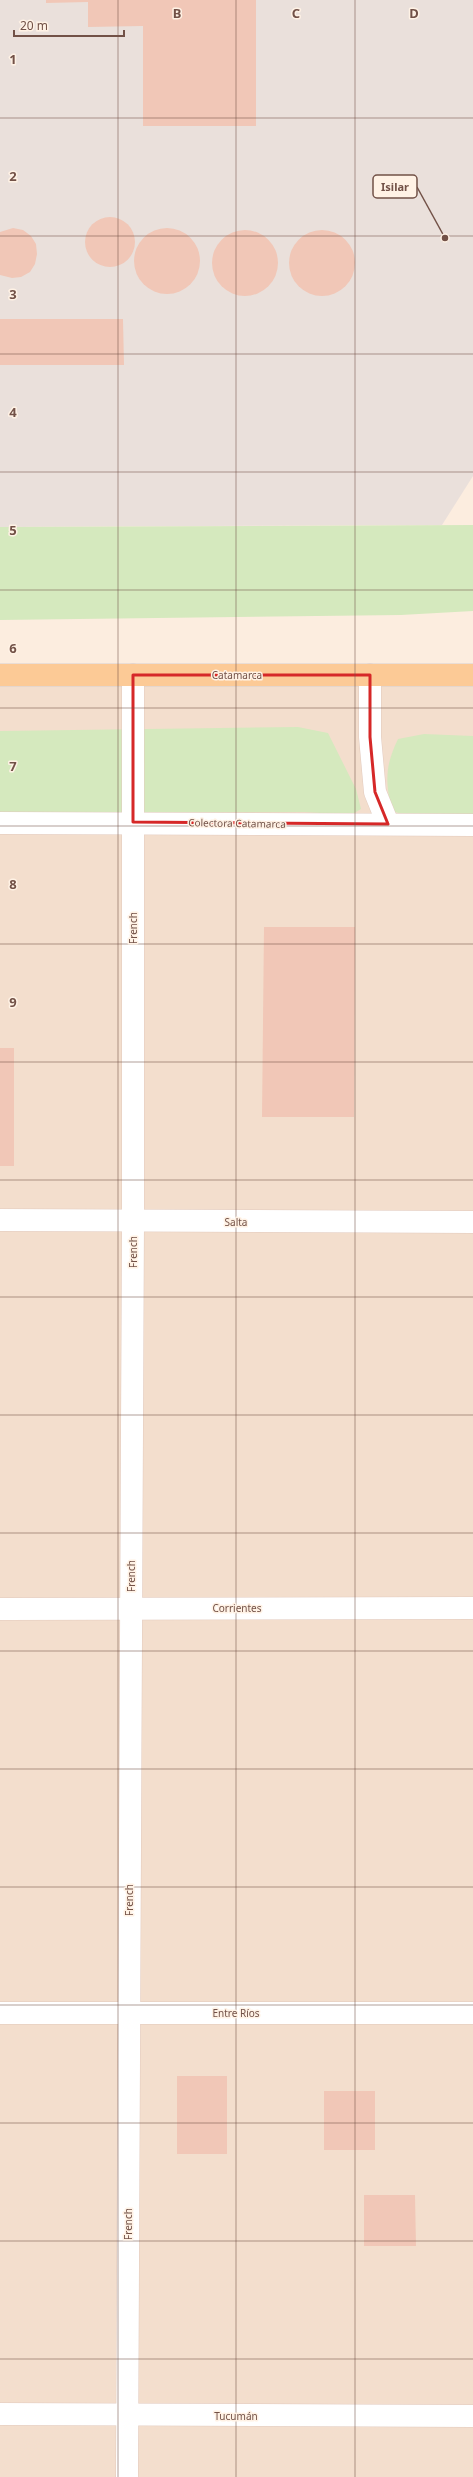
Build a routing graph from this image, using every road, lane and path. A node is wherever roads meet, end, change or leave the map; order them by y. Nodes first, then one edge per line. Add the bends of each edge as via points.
1 (0, 675) edge
2 (133, 675) junction
3 (370, 675) junction
4 (473, 675) edge
5 (0, 822) edge
6 (133, 822) junction
7 (388, 824) junction
8 (473, 825) edge
9 (0, 1220) edge
10 (133, 1221) junction
11 (473, 1222) edge
12 (131, 1608) junction
13 (473, 1608) edge
14 (0, 1609) edge
15 (0, 2013) edge
16 (128, 2013) junction
17 (473, 2013) edge
18 (0, 2414) edge
19 (128, 2416) junction
20 (473, 2416) edge
21 (127, 2477) edge

1 - 2 main road, Catamarca
2 - 3 main road, Catamarca
2 - 6 street, French
3 - 4 main road, Catamarca
3 - 7 street via 370,737 375,792
5 - 6 street, Colectora Catamarca
6 - 7 street, Colectora Catamarca
6 - 10 street, French
7 - 8 street, Colectora Catamarca
9 - 10 street, Salta
10 - 11 street, Salta
10 - 12 street, French
12 - 13 street, Corrientes
12 - 14 street, Corrientes
12 - 16 street, French
15 - 16 street, Entre Ríos
16 - 17 street, Entre Ríos
16 - 19 street, French
18 - 19 street, Tucumán
19 - 20 street, Tucumán
19 - 21 street, French

